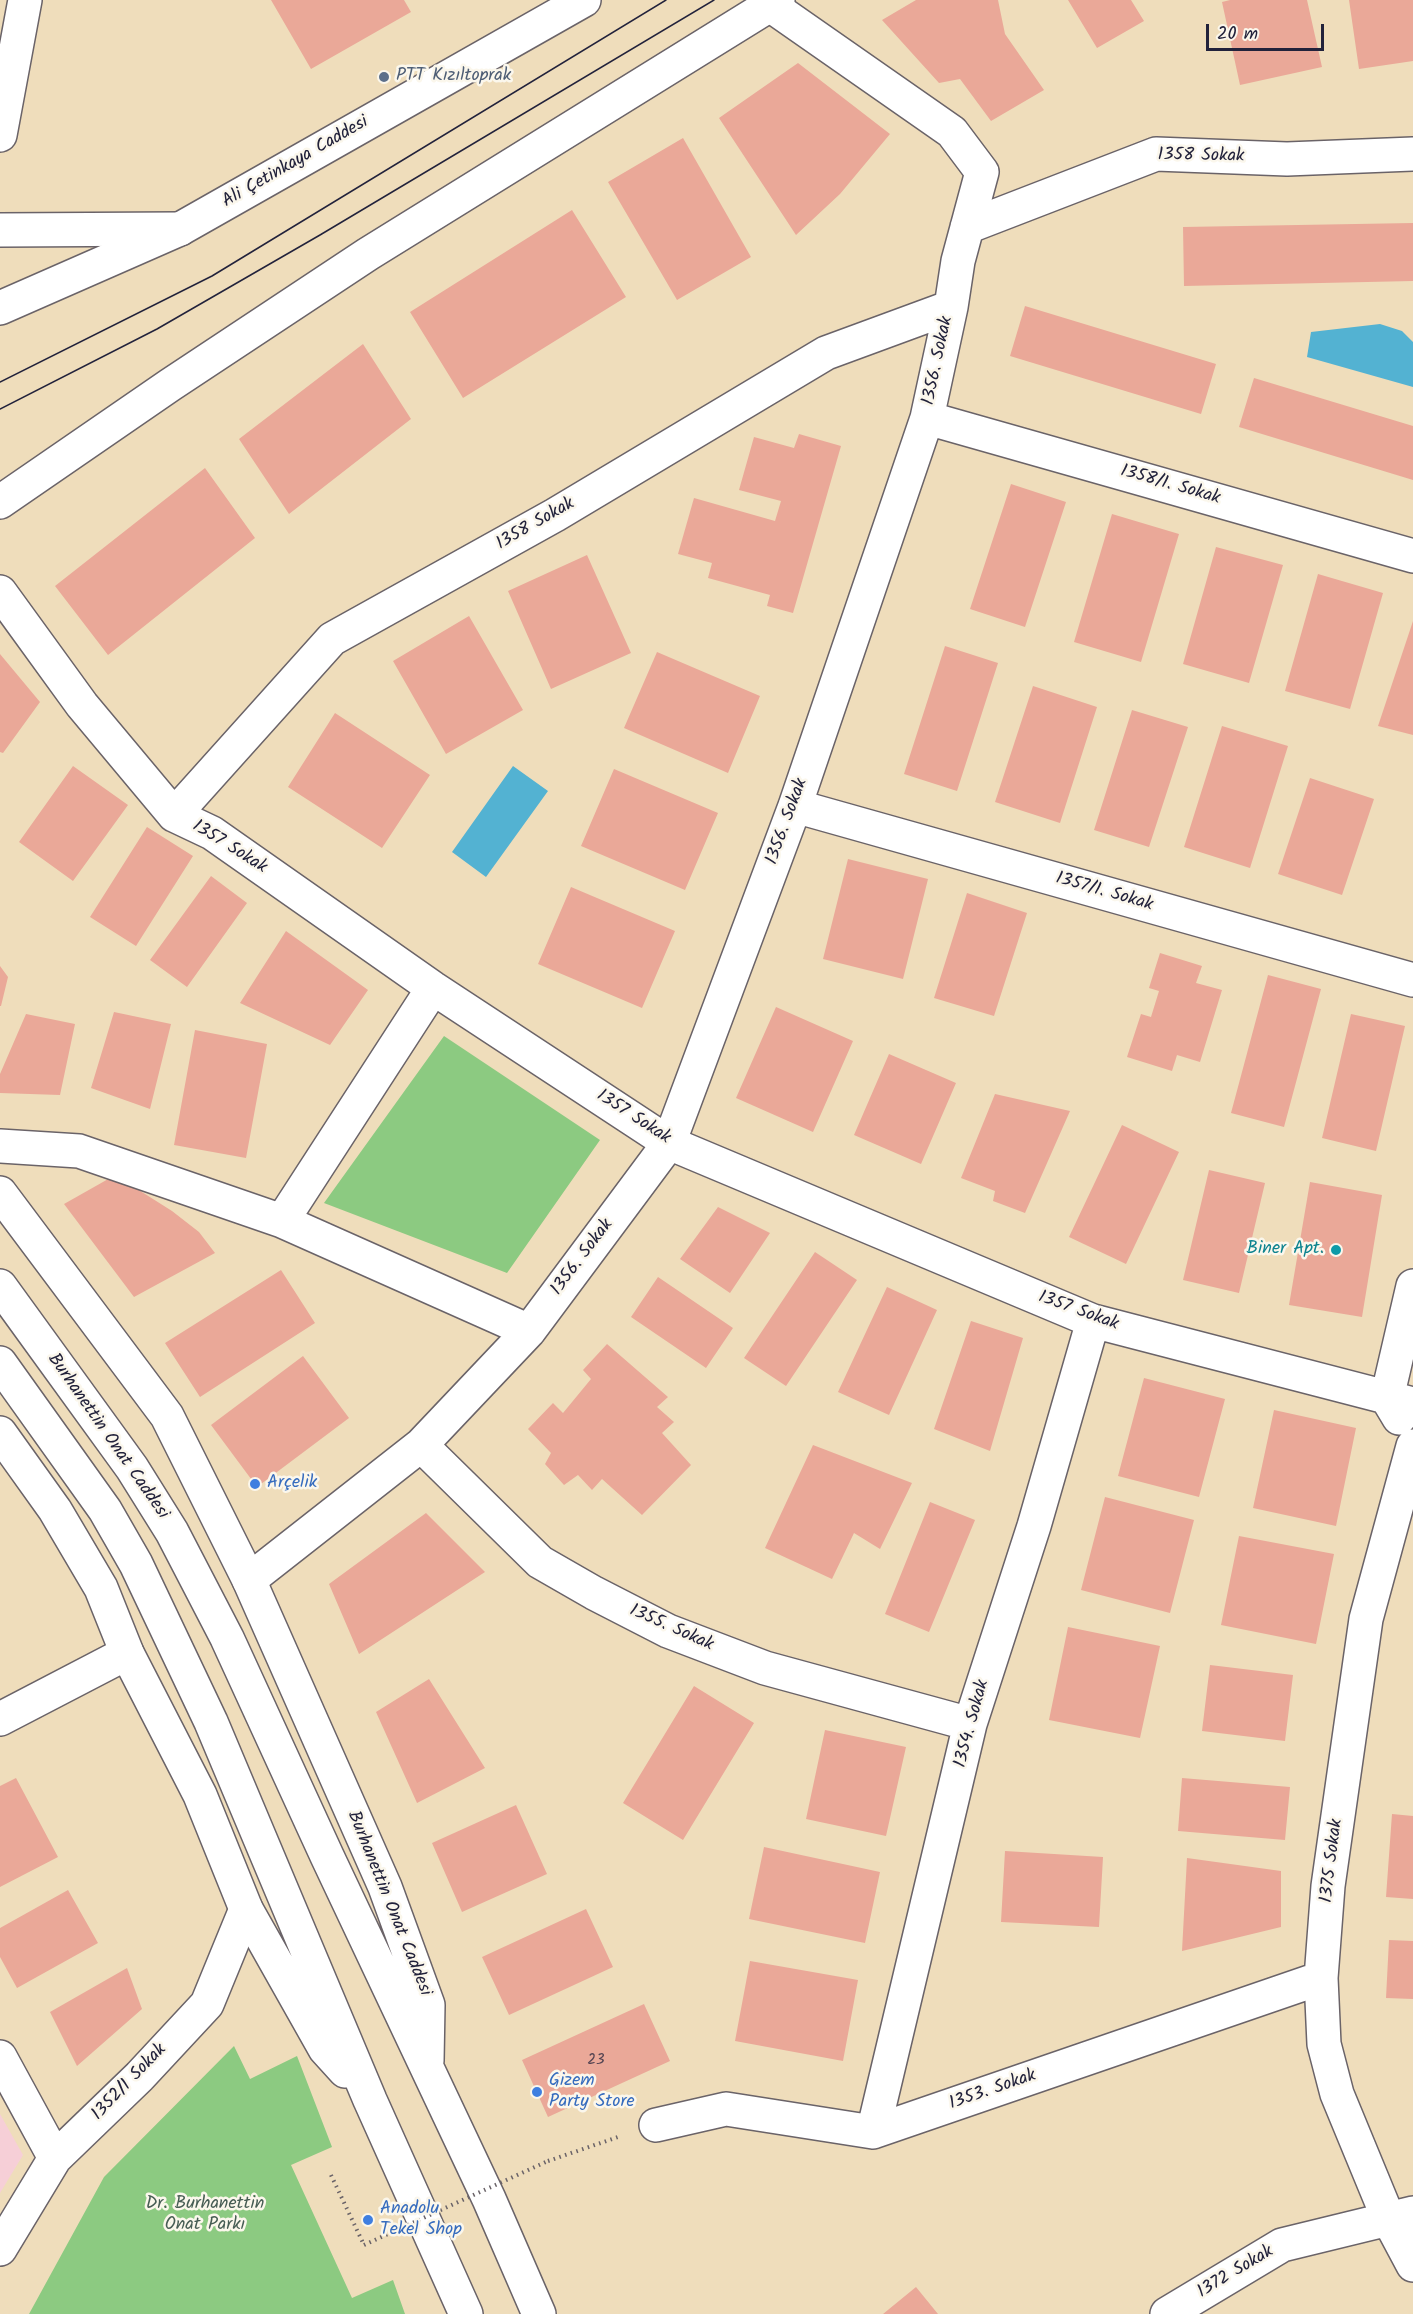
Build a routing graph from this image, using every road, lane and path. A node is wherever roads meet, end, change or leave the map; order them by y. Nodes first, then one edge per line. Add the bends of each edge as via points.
1 (25, 0) edge
2 (584, 0) edge
3 (774, 2) edge
4 (0, 135) edge
5 (1413, 154) edge
6 (967, 227) junction
7 (180, 229) junction
8 (0, 230) edge
9 (951, 307) junction
10 (0, 308) edge
11 (927, 418) junction
12 (0, 502) edge
13 (1413, 556) edge
14 (0, 592) edge
15 (795, 806) junction
16 (174, 815) junction
17 (1413, 980) edge
18 (433, 988) junction
19 (669, 1143) junction
20 (0, 1146) edge
21 (0, 1193) edge
22 (282, 1221) junction
23 (0, 1286) edge
24 (1413, 1286) edge
25 (1093, 1321) junction
26 (529, 1331) junction
27 (0, 1364) edge
28 (1400, 1401) edge
29 (0, 1433) edge
30 (1413, 1439) edge
31 (421, 1445) junction
32 (1413, 1446) edge
33 (249, 1580) junction
34 (127, 1653) junction
35 (0, 1719) edge
36 (970, 1724) junction
37 (246, 1910) junction
38 (1321, 1978) junction
39 (0, 2057) edge
40 (427, 2069) junction
41 (370, 2100) junction
42 (656, 2125) dead end
43 (873, 2132) junction
44 (622, 2136) dead end
45 (55, 2158) junction
46 (331, 2175) dead end
47 (1401, 2217) edge
48 (0, 2249) edge
49 (1413, 2265) edge
50 (466, 2314) edge
51 (539, 2314) edge
52 (1167, 2314) edge

1 - 4 street
2 - 7 street, Ali Çetinkaya Caddesi
3 - 6 street, 1356. Sokak via 952,132 982,172
3 - 12 street via 368,254
5 - 6 street, 1358 Sokak via 1287,159 1156,153
6 - 9 street, 1356. Sokak
7 - 8 street
7 - 10 street, Ali Çetinkaya Caddesi
9 - 11 street, 1356. Sokak
9 - 16 street, 1358 Sokak via 826,353 555,515 332,639
11 - 13 street, 1358/1. Sokak
11 - 15 street, 1356. Sokak
14 - 16 street, 1357 Sokak via 82,705
15 - 17 street, 1357/1. Sokak
15 - 19 street, 1356. Sokak
16 - 18 street, 1357 Sokak via 212,833
18 - 19 street, 1357 Sokak
18 - 22 street
19 - 25 street, 1357 Sokak
19 - 26 street, 1356. Sokak
20 - 22 street via 79,1151
21 - 33 street, Burhanettin Onat Caddesi via 166,1416
22 - 26 street
23 - 40 street, Burhanettin Onat Caddesi via 132,1468 172,1532 227,1638
24 - 28 street
25 - 28 street, 1357 Sokak
25 - 36 street, 1354. Sokak via 1034,1526
26 - 31 street, 1356. Sokak
27 - 41 street via 105,1510 136,1564 211,1722
28 - 30 street
29 - 34 street via 55,1510 101,1588
31 - 33 street, 1356. Sokak
31 - 36 street, 1355. Sokak via 540,1562 668,1631 765,1668
32 - 38 street, 1375 Sokak via 1366,1618 1328,1886
33 - 40 street, Burhanettin Onat Caddesi via 397,1919 428,2005
34 - 35 street
34 - 37 street via 200,1794
36 - 43 street, 1354. Sokak
37 - 41 street via 325,2049
37 - 45 street, 1352/1 Sokak via 207,2004
38 - 43 street, 1353. Sokak
38 - 47 street, 1375 Sokak via 1324,2044 1337,2094
39 - 45 street
40 - 51 street
41 - 50 street
42 - 43 street, 1353. Sokak via 726,2109
44 - 46 path, bridge via 548,2161 364,2245
45 - 48 street, 1352/1 Sokak
47 - 49 street, 1375 Sokak
47 - 52 street, 1372 Sokak via 1282,2245

